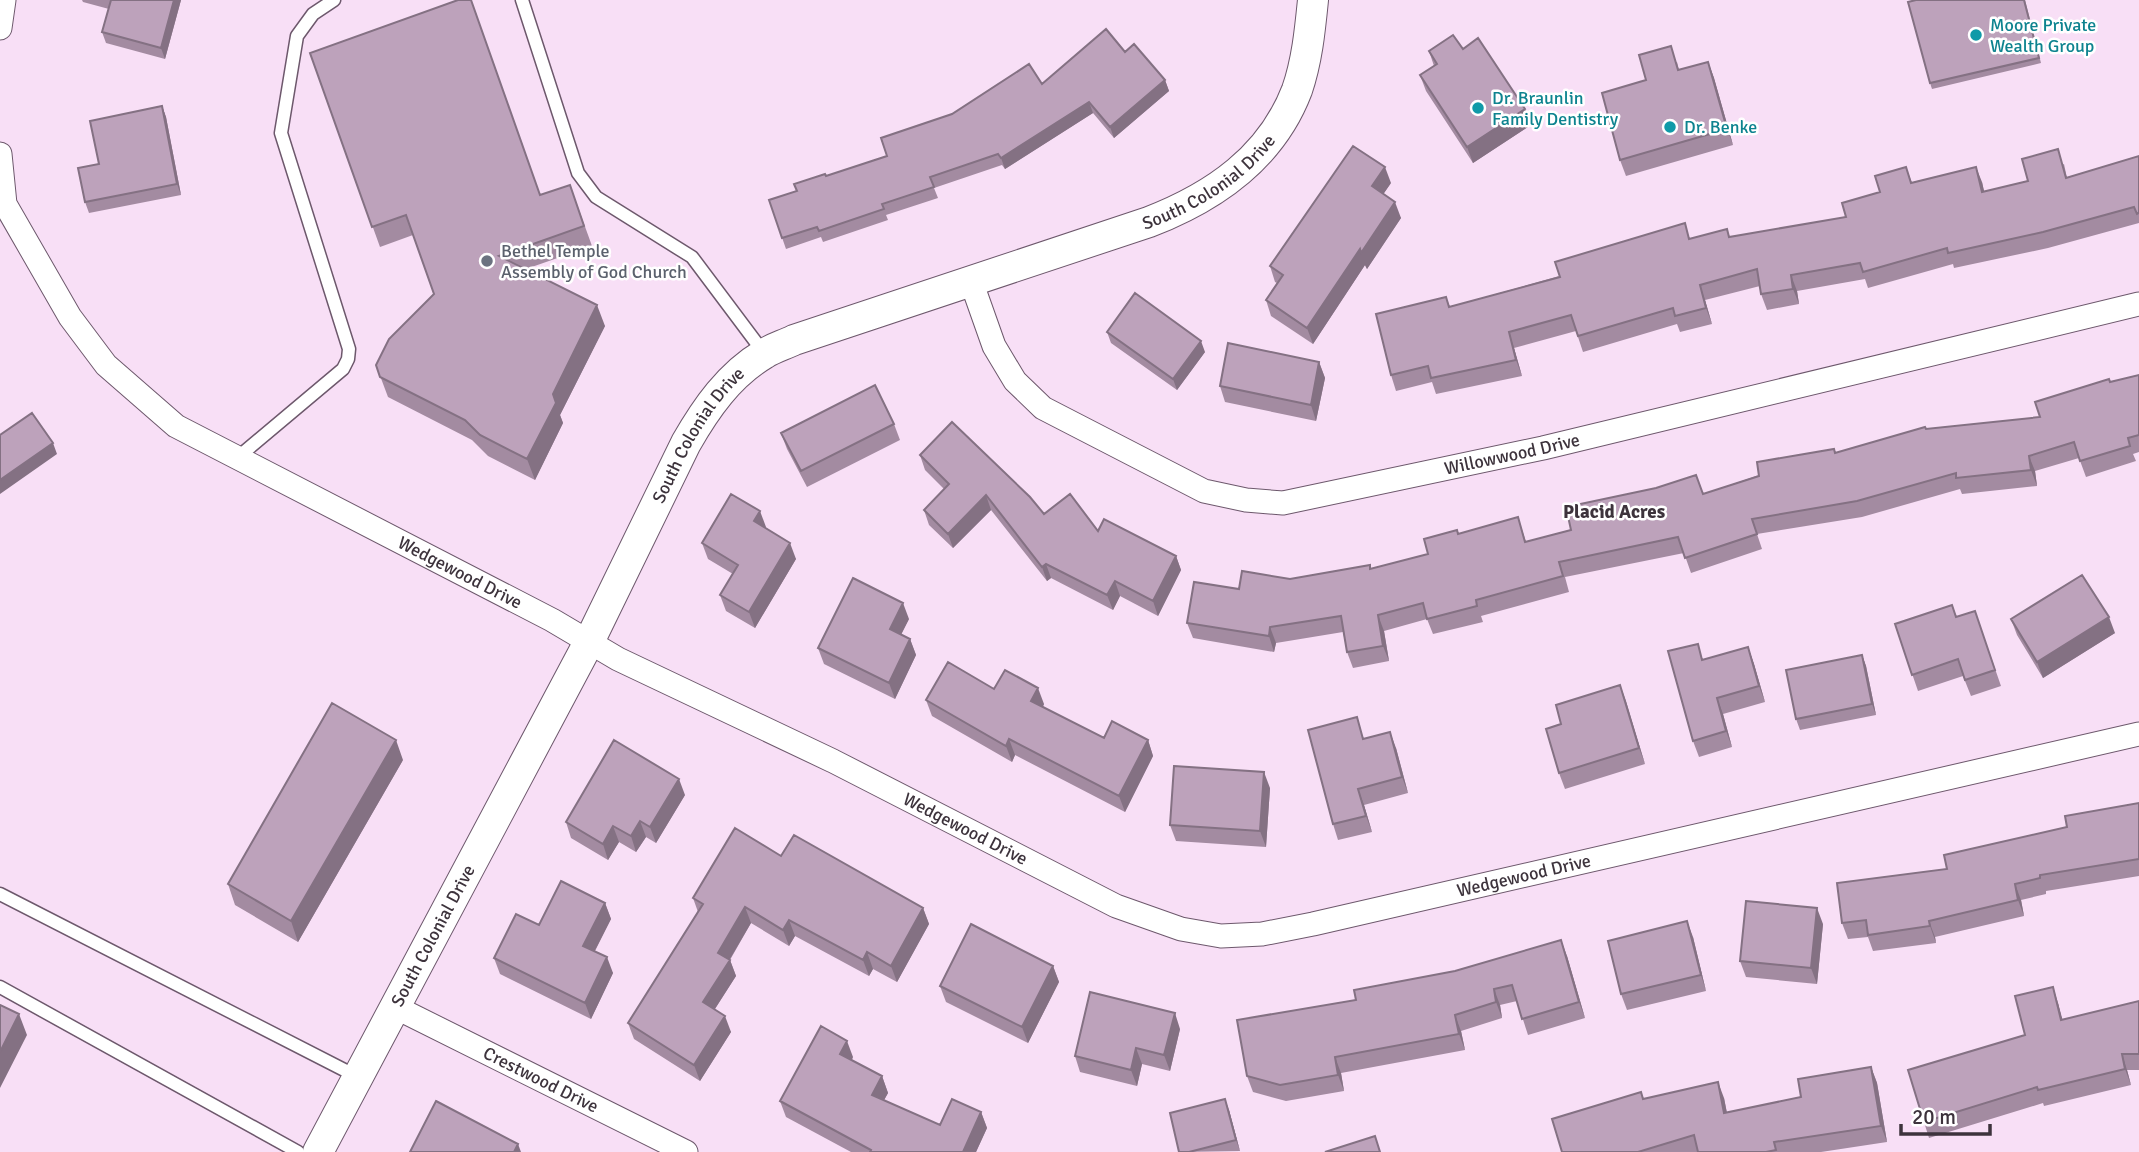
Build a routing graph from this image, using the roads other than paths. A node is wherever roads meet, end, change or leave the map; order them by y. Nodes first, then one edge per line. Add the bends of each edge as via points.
1 (4, 0) edge
2 (334, 0) edge
3 (522, 0) edge
4 (1313, 0) edge
5 (0, 27) edge
6 (0, 155) edge
7 (971, 281) junction
8 (2139, 304) edge
9 (764, 354) junction
10 (237, 458) junction
11 (589, 642) junction
12 (2139, 734) edge
13 (0, 894) edge
14 (0, 987) edge
15 (395, 1007) junction
16 (359, 1077) junction
17 (298, 1152) edge
18 (318, 1152) edge
19 (686, 1152) edge

1 - 5 street
2 - 10 lane via 313,14 296,36 281,133 349,349 348,359 343,369
3 - 9 lane via 578,173 596,197 692,257
4 - 7 street, South Colonial Drive via 1296,91 1282,120 1243,169 1183,209
6 - 10 street, Wedgewood Drive via 5,204 71,317 106,365 176,426
7 - 8 street, Willowwood Drive via 994,346 1015,382 1043,408 1204,491 1283,503 1543,448
7 - 9 street, South Colonial Drive
9 - 11 street, South Colonial Drive via 730,380 704,412
10 - 11 street, Wedgewood Drive
11 - 12 street, Wedgewood Drive via 1116,906 1181,929 1221,936 1313,924
11 - 15 street, South Colonial Drive
13 - 16 lane
14 - 17 lane
15 - 16 street, South Colonial Drive
15 - 19 street, Crestwood Drive
16 - 18 street, South Colonial Drive

